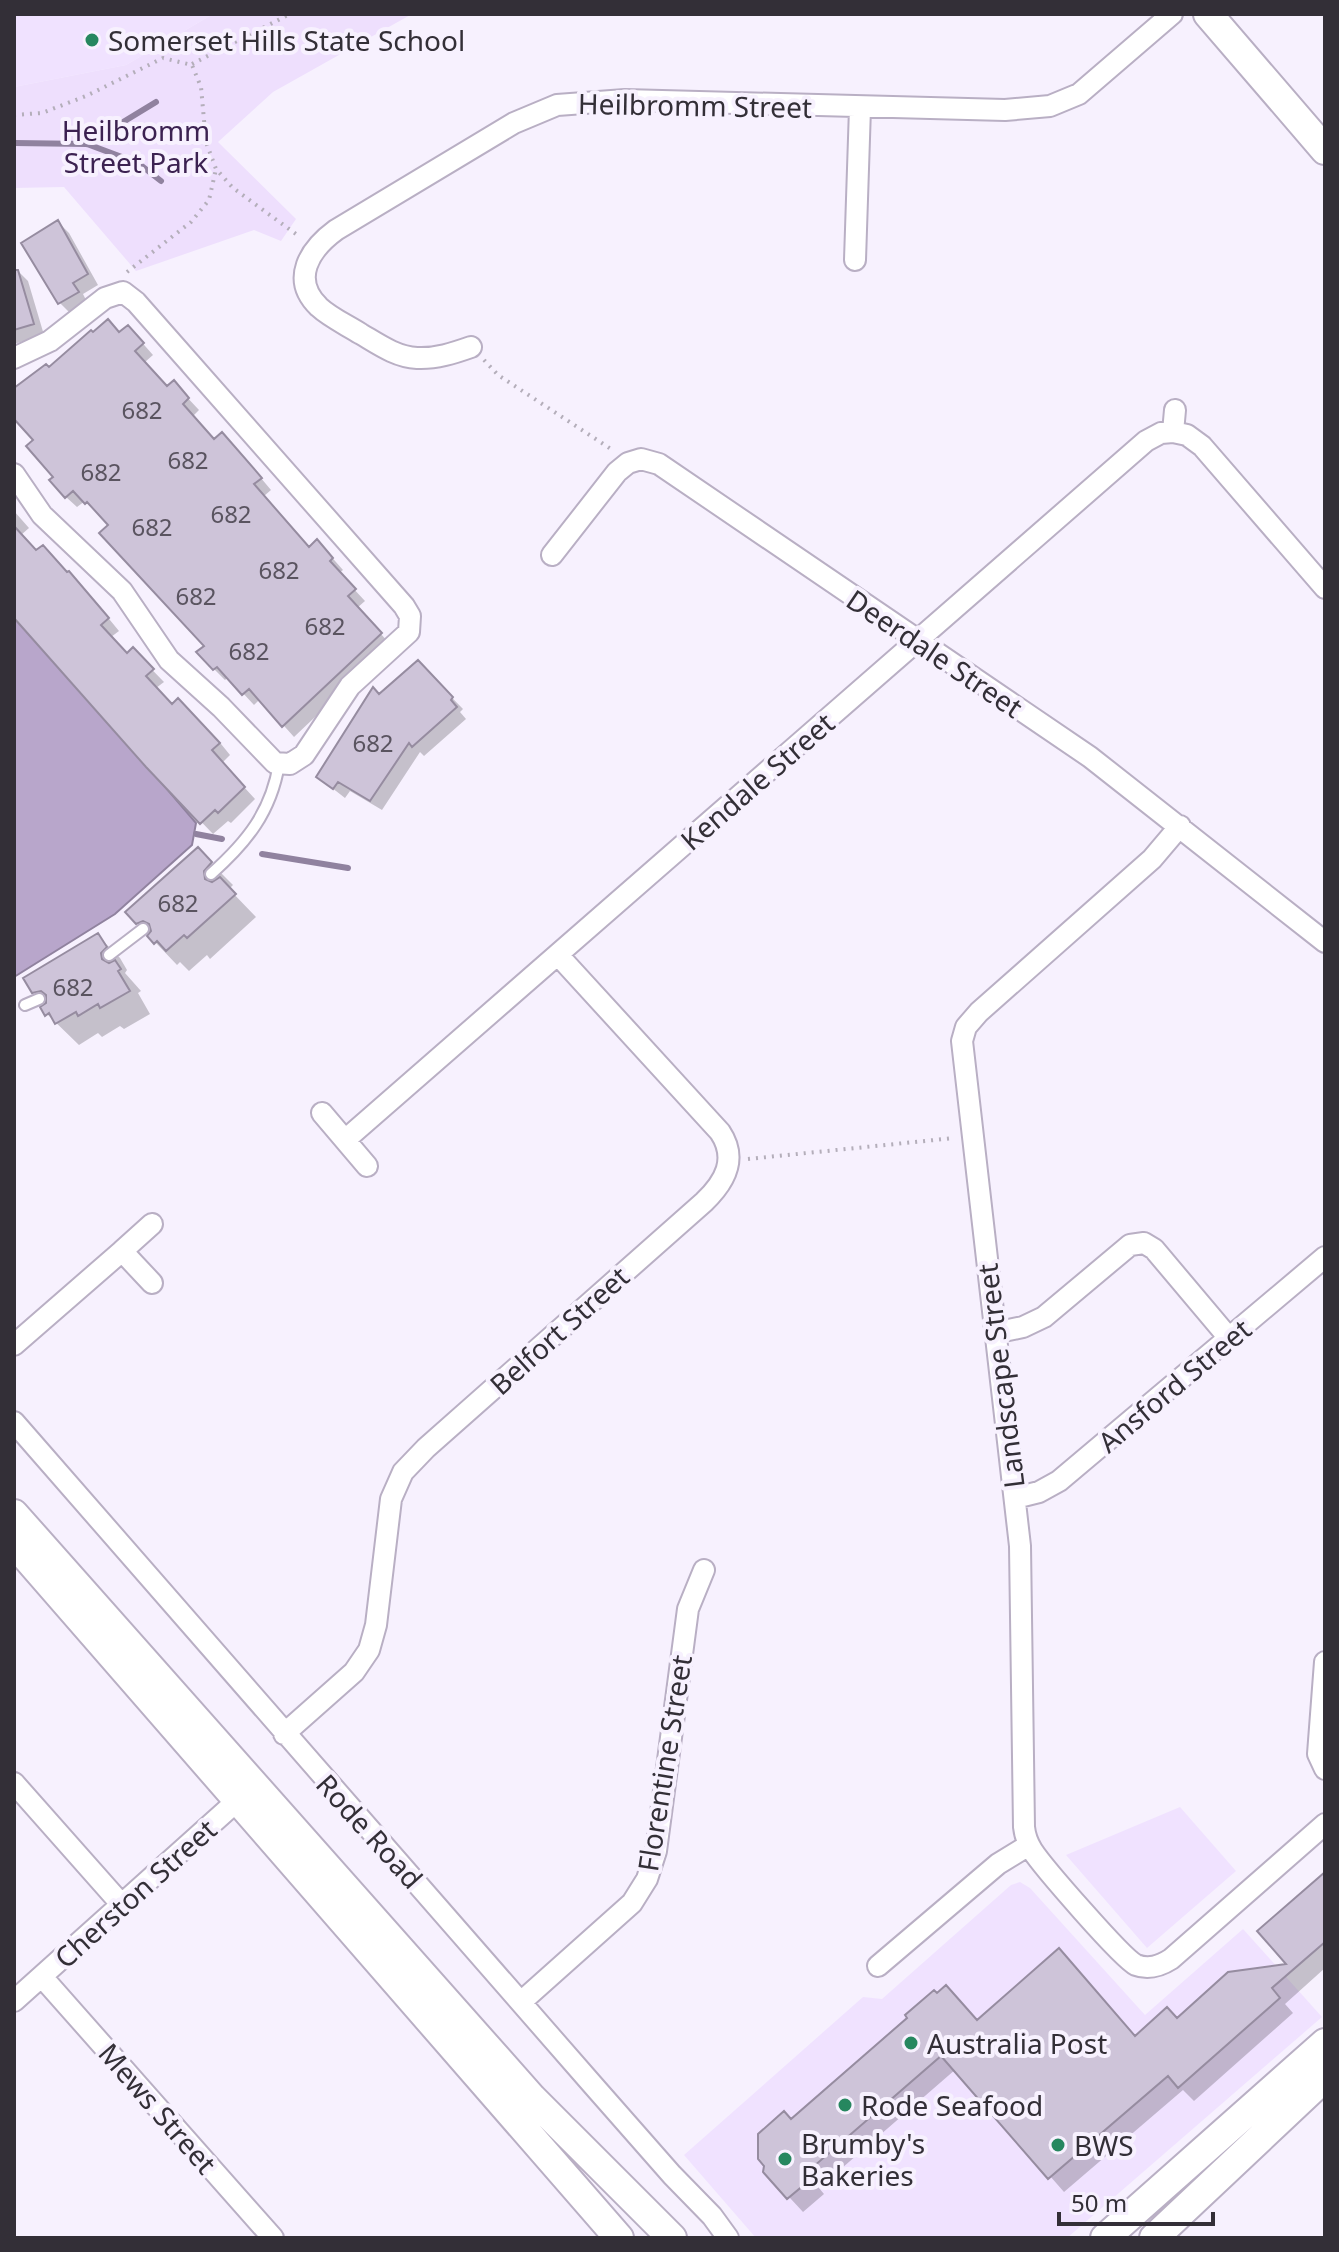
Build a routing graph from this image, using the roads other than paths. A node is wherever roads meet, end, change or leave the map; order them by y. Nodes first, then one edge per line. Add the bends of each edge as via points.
1 (1172, 14) edge
2 (1208, 14) edge
3 (860, 108) junction
4 (1325, 150) edge
5 (855, 260) dead end
6 (471, 347) road end
7 (14, 358) edge
8 (1175, 410) dead end
9 (1173, 432) junction
10 (14, 474) edge
11 (552, 555) dead end
12 (1325, 588) edge
13 (917, 641) junction
14 (279, 764) junction
15 (1180, 826) junction
16 (211, 874) dead end
17 (143, 929) dead end
18 (1325, 942) edge
19 (109, 955) dead end
20 (558, 955) junction
21 (39, 999) dead end
22 (25, 1005) dead end
23 (322, 1113) dead end
24 (345, 1140) junction
25 (367, 1166) dead end
26 (152, 1224) dead end
27 (122, 1251) junction
28 (1325, 1257) edge
29 (152, 1283) dead end
30 (994, 1333) junction
31 (1229, 1338) junction
32 (14, 1345) edge
33 (14, 1422) edge
34 (1015, 1498) junction
35 (14, 1514) edge
36 (14, 1543) edge
37 (704, 1570) dead end
38 (1325, 1662) edge
39 (284, 1734) junction
40 (1325, 1769) edge
41 (14, 1783) edge
42 (246, 1792) junction
43 (1325, 1824) edge
44 (1029, 1845) junction
45 (122, 1905) junction
46 (878, 1966) dead end
47 (43, 1978) junction
48 (14, 2001) edge
49 (521, 2002) junction
50 (1325, 2043) edge
51 (1325, 2077) edge
52 (273, 2238) edge
53 (619, 2238) edge
54 (672, 2238) edge
55 (728, 2238) edge
56 (1105, 2238) edge
57 (1154, 2238) edge

1 - 3 street, Heilbromm Street via 1064,102 1026,110
2 - 4 main road
3 - 5 street
3 - 6 street, Heilbromm Street via 625,100 557,105 514,123 336,230 315,248 305,279 314,301 328,314 400,355 432,357
7 - 14 street via 50,341 105,298 123,292 408,611 406,636 350,686 304,755
8 - 9 street
9 - 12 street via 1202,446
9 - 13 street, Kendale Street via 1146,441
10 - 14 street via 42,515 122,591 169,660
11 - 13 street, Deerdale Street via 611,479 641,459 659,464
13 - 15 street, Deerdale Street via 1090,757
13 - 20 street, Kendale Street
14 - 16 lane via 267,807 245,841
15 - 18 street, Deerdale Street
15 - 30 street, Landscape Street via 1152,859 966,1027 963,1050
17 - 19 lane
20 - 24 street, Kendale Street
20 - 39 street, Belfort Street via 720,1132 729,1161 719,1187 704,1202 403,1472 387,1514 369,1650 354,1672
21 - 22 lane
23 - 24 street
24 - 25 street
26 - 27 street
27 - 29 street
27 - 32 street
28 - 31 street, Ansford Street
30 - 31 street via 1044,1317 1140,1242 1154,1249
30 - 34 street, Landscape Street
31 - 34 street, Ansford Street via 1059,1481
33 - 39 street, Rode Road
34 - 44 street, Landscape Street via 1022,1597 1023,1821
35 - 42 main road, Rode Road
36 - 42 main road, Rode Road
37 - 49 street, Florentine Street via 688,1609 656,1851 647,1879 622,1913
38 - 40 street via 1318,1745
39 - 49 street, Rode Road
41 - 45 street
42 - 45 street, Cherston Street
42 - 53 main road, Rode Road
42 - 54 main road, Rode Road via 532,2098
43 - 44 street, Landscape Street via 1171,1959 1149,1968 1128,1960
44 - 46 street via 998,1864
45 - 47 street, Cherston Street
47 - 48 street, Cherston Street
47 - 52 street, Mews Street
49 - 55 street, Rode Road
50 - 56 main road
51 - 57 main road

